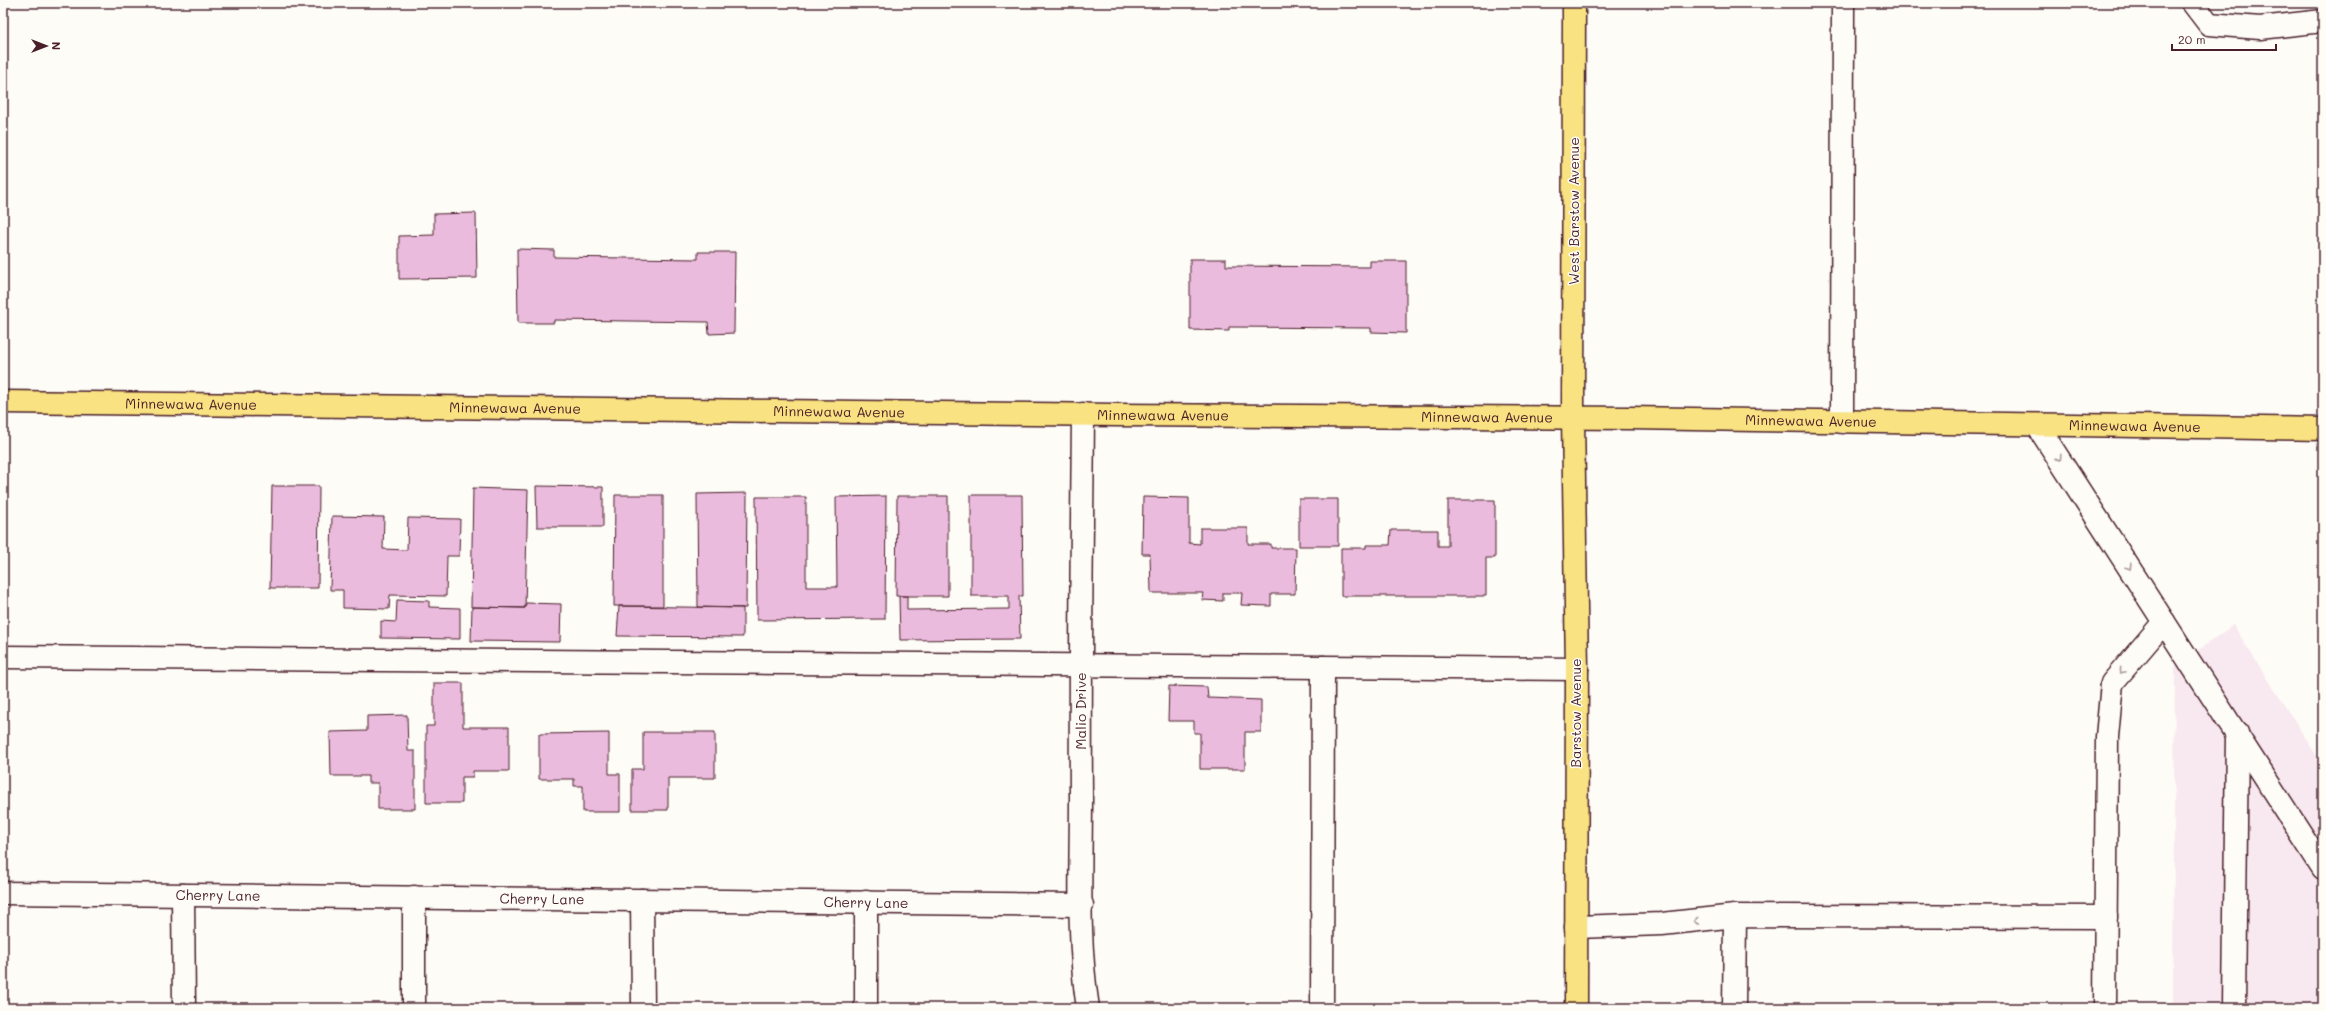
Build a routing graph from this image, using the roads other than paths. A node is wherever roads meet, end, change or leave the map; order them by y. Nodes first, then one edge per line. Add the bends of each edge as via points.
1 (1574, 3) edge
2 (1843, 3) edge
3 (2193, 3) edge
4 (2323, 21) edge
5 (3, 402) edge
6 (1083, 414) junction
7 (1573, 418) junction
8 (1842, 422) junction
9 (2037, 425) junction
10 (2323, 429) edge
11 (2164, 622) junction
12 (3, 657) edge
13 (1080, 665) junction
14 (1323, 667) junction
15 (1577, 669) junction
16 (2237, 734) junction
17 (2323, 868) edge
18 (3, 893) edge
19 (183, 895) junction
20 (414, 897) junction
21 (642, 900) junction
22 (866, 902) junction
23 (1082, 905) junction
24 (1735, 916) junction
25 (2106, 917) junction
26 (1576, 926) junction
27 (184, 1008) edge
28 (414, 1008) edge
29 (643, 1008) edge
30 (866, 1008) edge
31 (1088, 1008) edge
32 (1322, 1008) edge
33 (1576, 1008) edge
34 (1734, 1008) edge
35 (2105, 1008) edge
36 (2234, 1008) edge

1 - 7 main road, West Barstow Avenue
2 - 8 street
3 - 4 street via 2209,24 2260,28
5 - 6 main road, Minnewawa Avenue
6 - 7 main road, Minnewawa Avenue
6 - 13 street, Malio Drive
7 - 8 main road, Minnewawa Avenue
7 - 15 main road, Barstow Avenue
8 - 9 main road, Minnewawa Avenue
9 - 10 main road, Minnewawa Avenue
9 -> 11 street
11 - 16 street
11 -> 25 street via 2112,683 2107,737
12 - 13 street
13 - 14 street
13 - 23 street, Malio Drive
14 - 15 street
14 - 32 street
15 - 26 main road, Barstow Avenue
16 - 17 street
16 - 36 street
18 - 19 street, Cherry Lane
19 - 20 street, Cherry Lane
19 - 27 street
20 - 21 street, Cherry Lane
20 - 28 street
21 - 22 street, Cherry Lane
21 - 29 street
22 - 23 street, Cherry Lane
22 - 30 street
23 - 31 street, Malio Drive via 1083,979
24 - 25 street
24 -> 26 street via 1662,924
24 - 34 street
25 - 35 street
26 - 33 main road, Barstow Avenue

